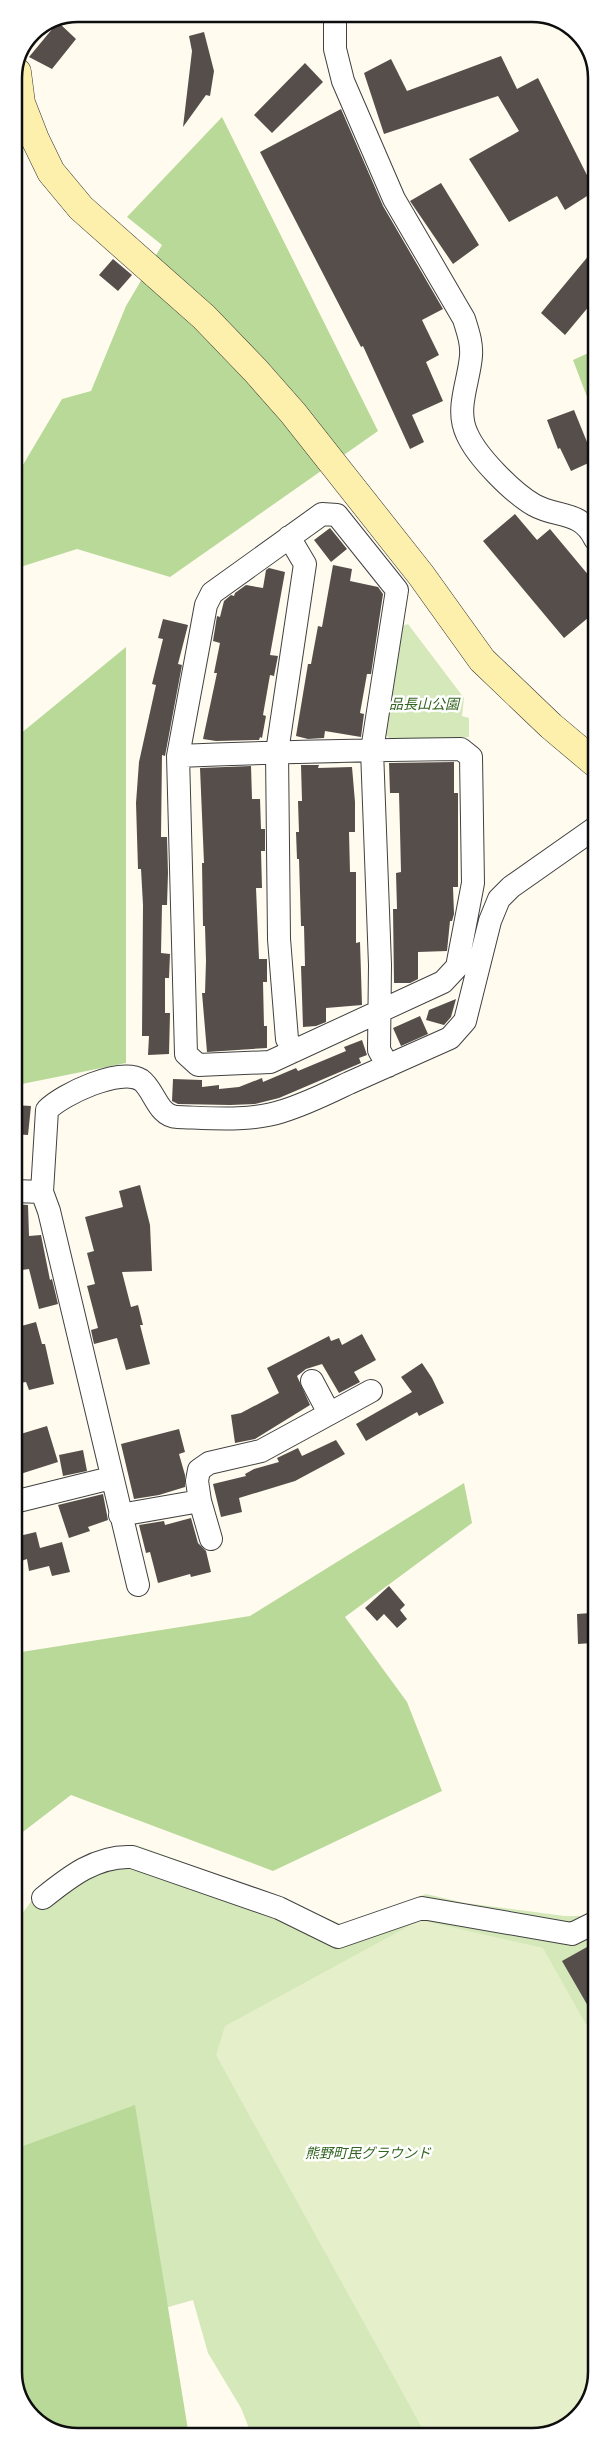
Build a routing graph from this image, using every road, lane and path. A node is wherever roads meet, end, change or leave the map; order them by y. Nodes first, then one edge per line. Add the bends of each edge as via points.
1 (335, 23) edge
2 (22, 103) edge
3 (588, 530) edge
4 (289, 538) junction
5 (372, 750) junction
6 (276, 752) junction
7 (178, 756) junction
8 (588, 757) edge
9 (588, 834) edge
10 (378, 1011) junction
11 (294, 1050) junction
12 (388, 1066) junction
13 (22, 1191) edge
14 (42, 1192) junction
15 (312, 1381) dead end
16 (371, 1390) dead end
17 (330, 1413) junction
18 (111, 1478) junction
19 (22, 1500) edge
20 (200, 1501) junction
21 (120, 1515) junction
22 (210, 1539) dead end
23 (138, 1585) dead end
24 (42, 1898) dead end
25 (588, 1926) edge

1 - 3 street via 335,49 343,81 394,199 464,319 471,339 462,412 467,434 486,462 516,493 536,506 580,520
2 - 8 street via 52,172 81,208 204,316 256,371 421,575 482,660
4 - 5 street via 322,514 337,515 397,590
4 - 6 street via 305,564
4 - 7 street via 212,593 206,605
5 - 6 street
5 - 10 street
5 - 10 street via 462,749 471,757 473,883 457,967 443,982
6 - 7 street
6 - 11 street via 279,939 287,1039
7 - 11 street via 186,1054 198,1064 270,1062
9 - 12 street via 511,887 499,899 490,921 465,1021 450,1038
10 - 11 street
10 - 12 street via 379,1050
12 - 14 street via 292,1108 257,1117 173,1118 162,1109 142,1081 128,1076 98,1082 57,1100 47,1110
13 - 14 street
14 - 18 street
15 - 17 street
16 - 17 street
17 - 20 street via 261,1451 209,1463 199,1470
18 - 19 street
18 - 21 street
20 - 21 street
20 - 22 street
21 - 23 street
24 - 25 street via 74,1873 117,1856 125,1856 279,1908 338,1937 422,1908 572,1934

